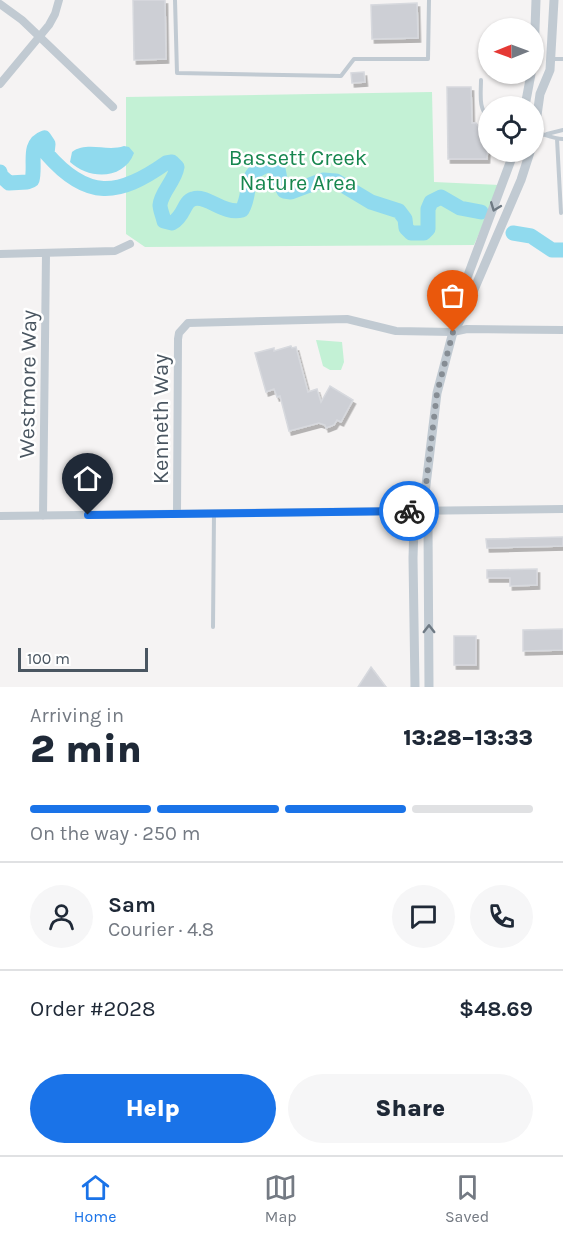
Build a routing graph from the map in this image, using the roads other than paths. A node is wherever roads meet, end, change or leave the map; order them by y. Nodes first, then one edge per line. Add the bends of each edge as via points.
1 (59, 0) edge
2 (175, 0) edge
3 (429, 0) edge
4 (536, 0) edge
5 (554, 0) edge
6 (0, 4) edge
7 (535, 18) edge
8 (39, 36) junction
9 (550, 59) junction
10 (563, 59) edge
11 (0, 84) edge
12 (540, 96) edge
13 (113, 107) dead end
14 (563, 130) edge
15 (546, 134) joint
16 (560, 139) edge
17 (511, 162) edge
18 (527, 162) edge
19 (561, 163) edge
20 (561, 213) dead end
21 (130, 244) dead end
22 (0, 254) edge
23 (46, 254) junction
24 (563, 330) edge
25 (453, 332) junction
26 (563, 509) edge
27 (423, 510) junction
28 (214, 513) junction
29 (177, 514) junction
30 (0, 516) edge
31 (43, 516) junction
32 (213, 627) dead end
33 (415, 687) edge
34 (429, 687) edge

1 - 8 street via 55,14
2 - 3 lane via 177,73 341,76 354,59 428,59
4 - 7 street
5 - 9 street
6 - 8 street
8 - 11 street
8 - 13 street
9 - 10 lane
9 - 12 street
14 - 15 lane
15 - 16 lane
16 - 19 lane
17 -> 25 street via 461,291
18 - 25 street
19 - 20 lane
21 - 23 street via 115,251
22 - 23 street
23 - 31 street, Westmore Way
24 - 25 street
25 - 27 street via 437,393
25 - 29 street, Kenneth Way via 389,331 347,320 195,321 183,326 178,339
26 - 27 street
27 - 28 street
27 - 33 street via 414,525
34 -> 27 street via 428,525
28 - 29 street
28 - 32 lane
29 - 31 street
30 - 31 street

